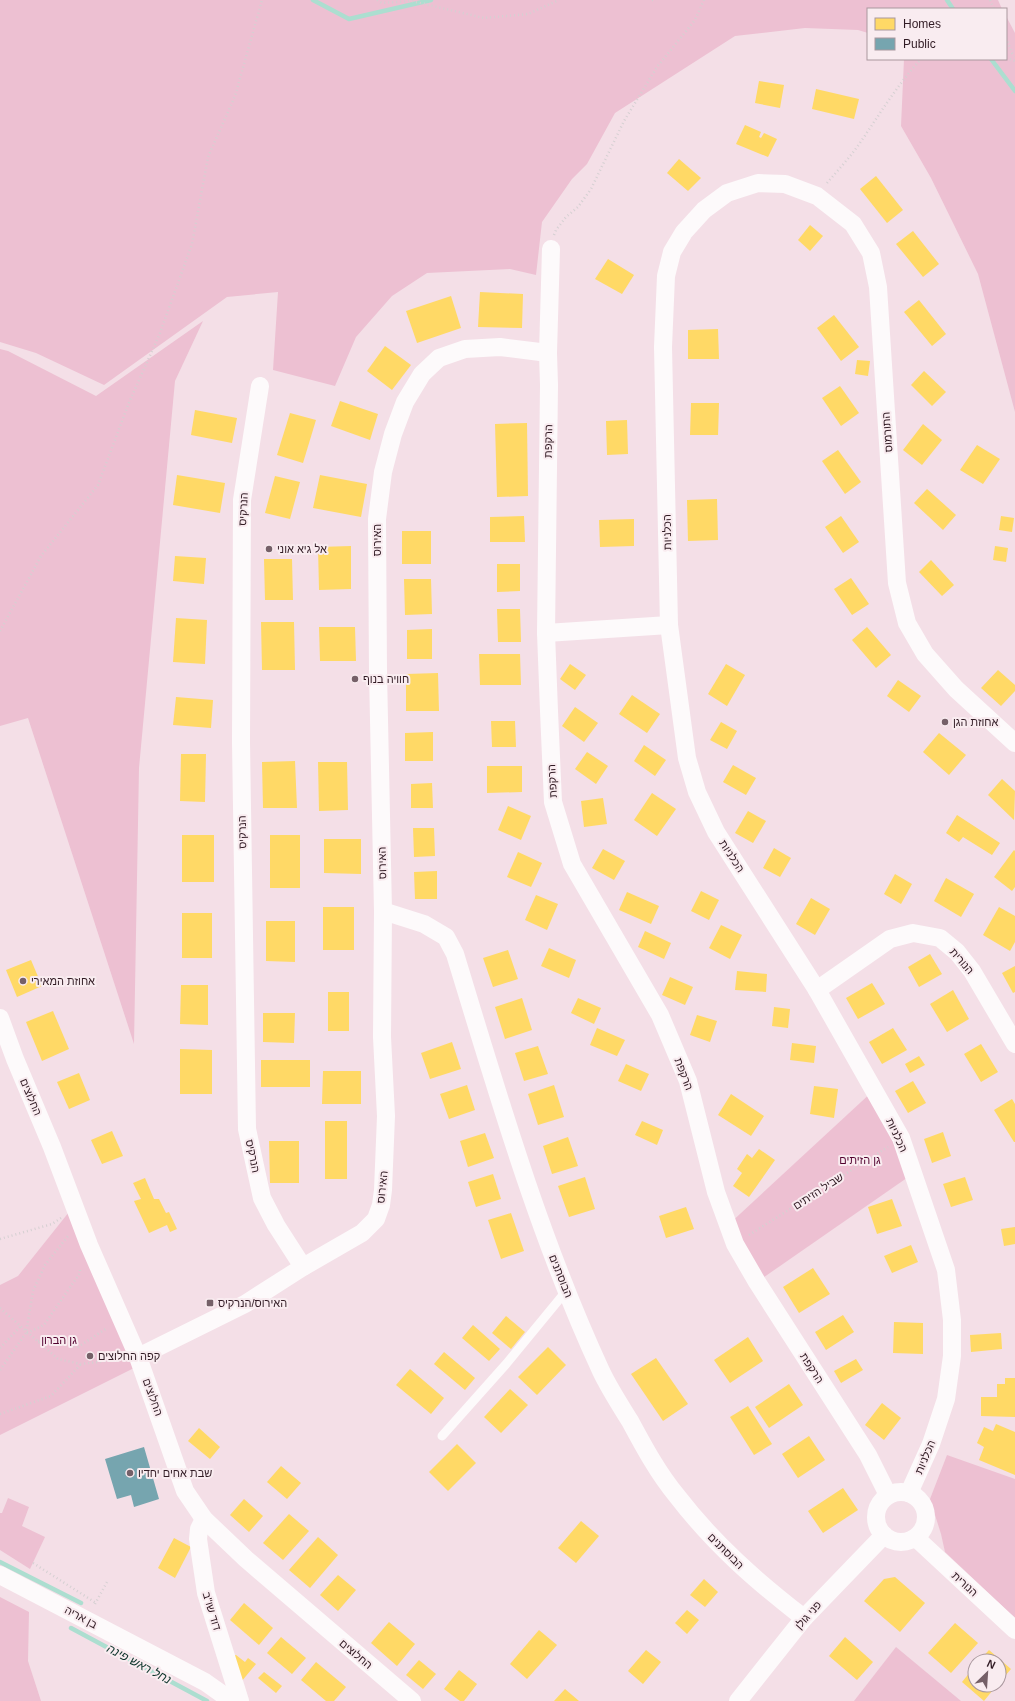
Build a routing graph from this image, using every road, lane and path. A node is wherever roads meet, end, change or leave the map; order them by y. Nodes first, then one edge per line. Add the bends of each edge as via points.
1 (262, 0) edge
2 (377, 0) edge
3 (559, 0) edge
4 (704, 0) edge
5 (1007, 40) edge
6 (1015, 56) edge
7 (920, 60) edge
8 (727, 193) joint
9 (817, 196) junction
10 (551, 249) joint
11 (548, 353) junction
12 (260, 386) dead end
13 (669, 624) junction
14 (0, 631) edge
15 (546, 633) junction
16 (1015, 743) edge
17 (383, 911) junction
18 (818, 990) junction
19 (0, 1018) edge
20 (1015, 1044) edge
21 (900, 1138) junction
22 (74, 1206) junction
23 (72, 1231) dead end
24 (0, 1240) edge
25 (735, 1244) junction
26 (80, 1267) dead end
27 (304, 1267) junction
28 (566, 1290) junction
29 (0, 1308) edge
30 (110, 1326) dead end
31 (20, 1327) junction
32 (26, 1333) junction
33 (38, 1341) junction
34 (0, 1348) edge
35 (138, 1356) junction
36 (82, 1364) junction
37 (0, 1370) edge
38 (0, 1414) edge
39 (442, 1436) dead end
40 (909, 1493) junction
41 (888, 1495) junction
42 (204, 1519) junction
43 (884, 1535) junction
44 (916, 1538) junction
45 (33, 1563) dead end
46 (0, 1575) edge
47 (107, 1582) dead end
48 (96, 1603) junction
49 (804, 1618) junction
50 (87, 1620) junction
51 (1015, 1630) edge
52 (223, 1646) junction
53 (205, 1682) junction
54 (232, 1701) edge
55 (240, 1701) edge
56 (412, 1701) edge
57 (738, 1701) edge

1 - 14 path via 235,96 208,157 192,244 160,333 128,405 98,485 42,556
2 - 3 path via 382,3 412,1 484,18 528,14
4 - 10 path via 695,20 657,67 624,121 591,189 556,230
5 - 6 path
7 - 9 path via 886,103 862,141
8 - 9 street, התורמוס via 758,183 785,184
8 - 13 street, הכלניות via 704,210 684,232 672,252 666,276 662,347
9 - 16 street, התורמוס via 853,224 871,253 878,287 897,583 907,623 925,654 956,689
10 - 11 street, הרקפת
11 - 15 street, הרקפת
11 - 17 street, האירוס via 500,347 465,349 439,358 422,374 405,402 393,434 383,472 376,519
12 - 27 street, הנרקיס via 242,500 241,742 247,1129 262,1198 276,1225
13 - 15 street
13 - 18 street, הכלניות via 687,758 697,792 716,832
15 - 25 street, הרקפת via 553,802 572,864 660,1015 686,1074 716,1192
17 - 27 street, האירוס via 382,1037 386,1116 381,1205 376,1219 362,1233
17 - 28 street, הבוסתנים via 424,924 446,937 456,954 503,1110
18 - 20 street, הנורית via 890,940 913,933 940,938 957,952 972,971
18 - 21 street, הכלניות
19 - 22 street, החלוצים
21 - 25 path, שביל הזיתים
21 - 40 street, הכלניות via 946,1270 952,1320 952,1356 946,1399 931,1444
22 - 24 path via 52,1224
22 - 35 street, החלוצים
23 - 32 path via 45,1265 33,1291
25 - 41 street, הרקפת via 868,1455
26 - 32 path via 80,1273 44,1324
27 - 35 street, האירוס via 245,1304
28 - 39 lane via 507,1363
28 - 49 street, הבוסתנים via 602,1373 653,1462 676,1495 734,1560
29 - 31 path
30 - 33 path via 78,1347
31 - 32 path
31 - 34 path
32 - 33 path
32 - 37 path
33 - 36 path via 58,1359
35 - 36 path
35 - 42 street, החלוצים via 185,1491
36 - 38 path via 51,1396
40 - 41 street via 902,1491
40 - 44 street via 916,1496 926,1509 925,1525
41 - 43 street via 878,1506 876,1514 876,1521
42 - 52 street, דוד שו"ב via 198,1539 206,1593
42 - 56 street, החלוצים via 246,1559
43 - 44 street via 899,1542
43 - 49 street, פני גולן
44 - 51 street, הנורית
45 - 48 path
46 - 50 street, בן אריה
47 - 48 path
48 - 50 path
49 - 57 street, פני גולן
50 - 53 street, בן אריה
52 - 53 street via 221,1672 215,1680
52 - 55 street, דוד שו"ב
53 - 54 street, בן אריה

